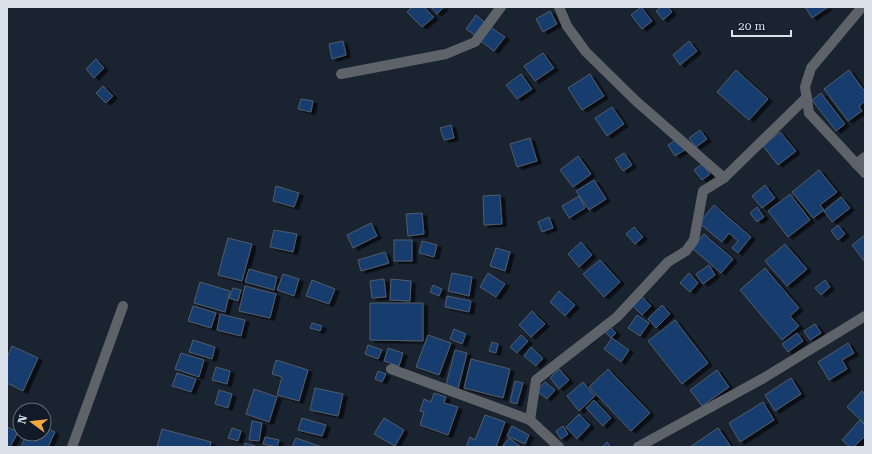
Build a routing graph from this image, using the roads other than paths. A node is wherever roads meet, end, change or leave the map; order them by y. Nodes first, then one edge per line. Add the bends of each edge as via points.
1 (501, 7) edge
2 (560, 7) edge
3 (862, 7) edge
4 (341, 74) dead end
5 (807, 97) junction
6 (865, 157) edge
7 (856, 164) junction
8 (865, 173) edge
9 (724, 178) junction
10 (124, 306) dead end
11 (865, 316) edge
12 (391, 369) dead end
13 (530, 420) junction
14 (72, 447) edge
15 (559, 447) edge
16 (638, 447) edge

1 - 4 street via 475,42 446,54
2 - 9 street via 567,26 586,52 636,101
3 - 5 street via 811,68 806,87
5 - 7 street via 809,113
5 - 9 street
6 - 7 street
7 - 8 street
9 - 13 street via 703,191 694,240 686,251 668,262 616,317 536,380
10 - 14 street
11 - 16 street via 762,378
12 - 13 street
13 - 15 street

